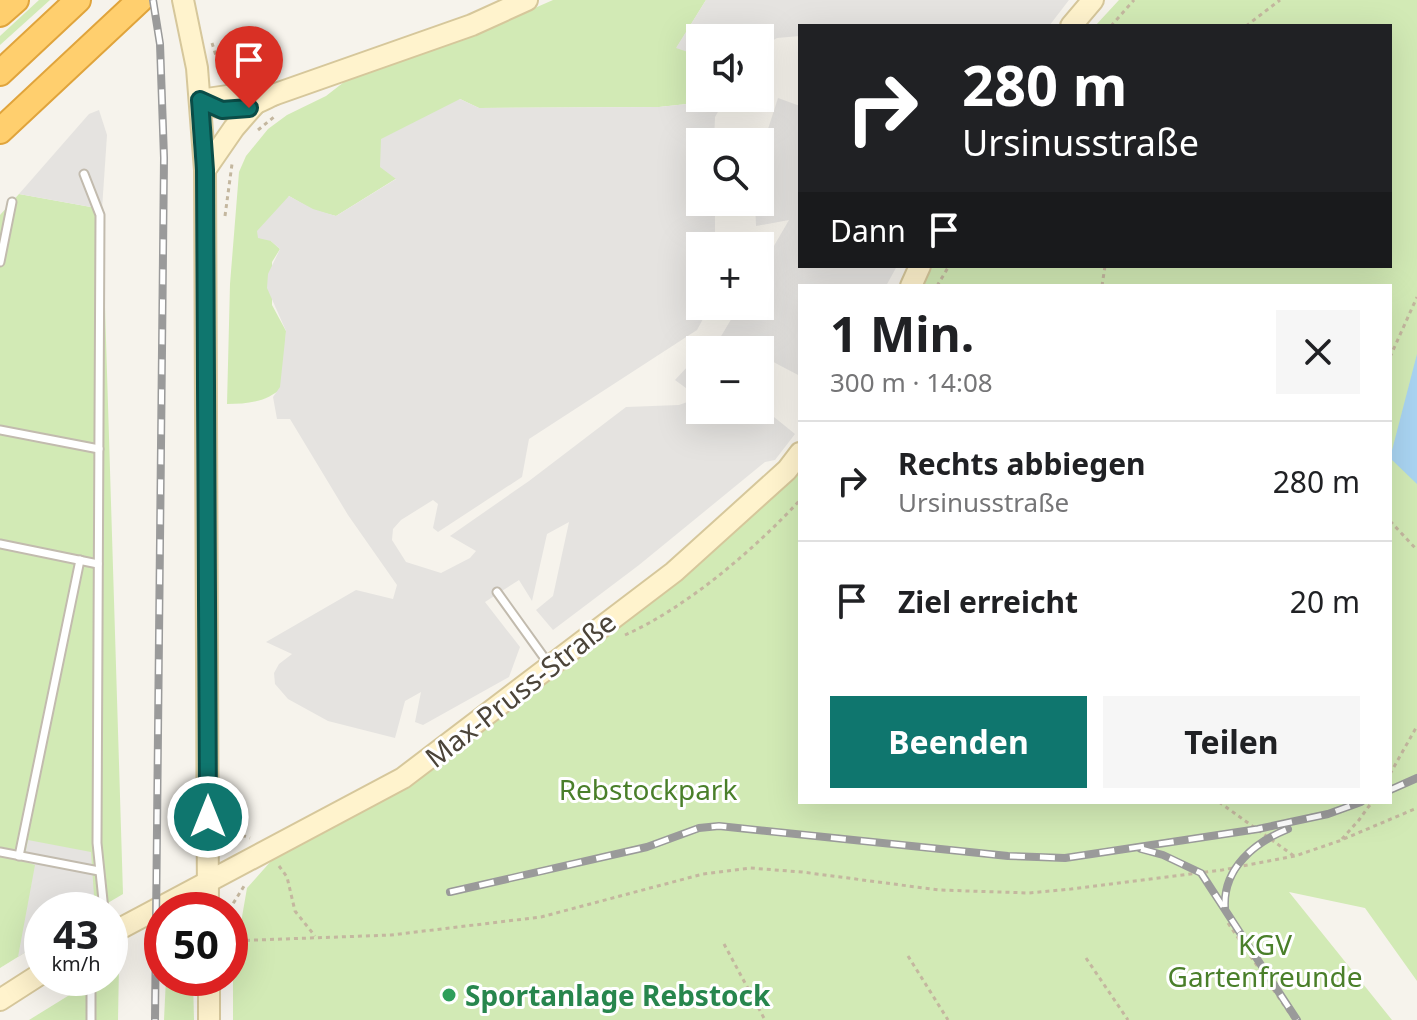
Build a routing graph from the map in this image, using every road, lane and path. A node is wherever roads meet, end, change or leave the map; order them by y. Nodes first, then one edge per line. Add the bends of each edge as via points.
1 (16, 0) edge
2 (78, 0) edge
3 (140, 0) edge
4 (183, 0) edge
5 (527, 0) edge
6 (1093, 0) edge
7 (1134, 0) edge
8 (1280, 0) edge
9 (0, 14) edge
10 (1073, 24) edge
11 (1113, 24) edge
12 (1249, 24) edge
13 (201, 37) junction
14 (0, 73) edge
15 (237, 78) dead end
16 (200, 100) junction
17 (264, 100) junction
18 (0, 131) edge
19 (249, 138) dead end
20 (233, 161) dead end
21 (205, 170) junction
22 (84, 174) dead end
23 (12, 202) dead end
24 (224, 220) dead end
25 (0, 262) edge
26 (1417, 297) edge
27 (1392, 353) edge
28 (0, 430) edge
29 (99, 449) junction
30 (798, 456) edge
31 (1392, 523) edge
32 (0, 544) edge
33 (1417, 550) edge
34 (80, 560) junction
35 (98, 564) junction
36 (497, 592) dead end
37 (549, 665) junction
38 (1417, 726) edge
39 (1392, 770) edge
40 (1222, 804) edge
41 (1371, 804) edge
42 (1417, 808) edge
43 (225, 829) dead end
44 (1339, 841) junction
45 (0, 852) edge
46 (263, 852) junction
47 (19, 856) junction
48 (1295, 856) junction
49 (99, 871) junction
50 (208, 879) junction
51 (102, 892) edge
52 (208, 892) edge
53 (128, 922) edge
54 (1228, 923) dead end
55 (315, 936) junction
56 (248, 940) edge
57 (724, 944) dead end
58 (908, 956) dead end
59 (1086, 958) dead end
60 (24, 985) edge
61 (91, 996) edge
62 (209, 996) edge
63 (0, 1000) edge
64 (91, 1020) edge
65 (209, 1020) edge
66 (765, 1020) edge
67 (948, 1020) edge
68 (1128, 1020) edge
69 (1294, 1020) edge

1 - 9 highway
2 - 14 highway
3 - 18 highway
4 - 13 main road
5 - 17 main road
6 - 10 main road
7 - 11 path
8 - 12 path
13 - 15 path via 219,65
13 - 16 main road
16 - 17 main road via 241,94
16 - 21 main road
17 - 19 path via 275,116
17 - 21 main road via 234,128
20 - 24 path
21 - 50 main road
22 - 29 lane via 100,215
23 - 25 lane
26 - 27 path
28 - 29 lane
29 - 35 lane
30 - 37 main road, Max-Pruss-Straße via 674,572
31 - 33 path
32 - 34 lane
34 - 35 lane
34 - 47 lane
35 - 49 lane
36 - 37 lane
37 - 46 main road, Max-Pruss-Straße via 425,764
38 - 39 path
40 - 48 path
41 - 44 path
42 - 44 path
43 - 46 path via 252,839
44 - 48 path
45 - 47 lane
46 - 50 main road, Max-Pruss-Straße
46 - 55 path via 287,877 295,911
47 - 49 lane
48 - 55 path via 1029,893 939,890 750,868 703,874 541,917 391,935
49 - 51 lane
50 - 52 main road
50 - 53 main road, Max-Pruss-Straße
54 - 69 path
55 - 56 path
57 - 66 path
58 - 67 path
59 - 68 path
60 - 63 main road
61 - 64 lane
62 - 65 main road

